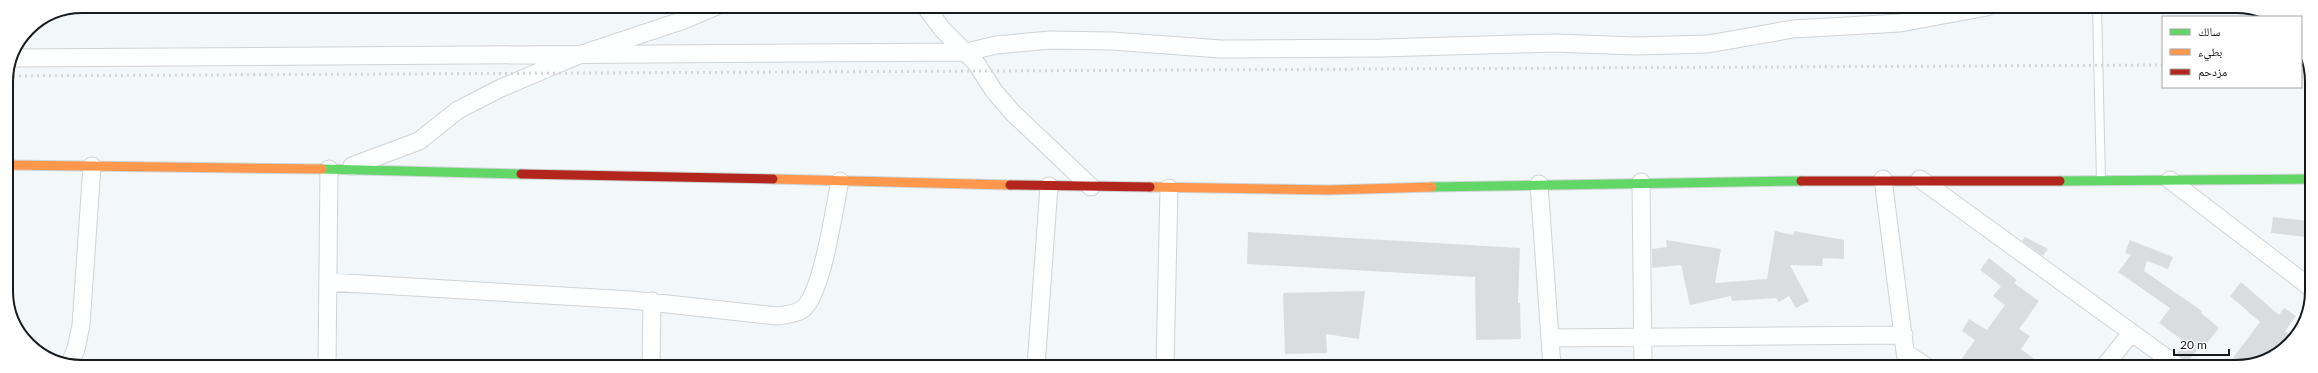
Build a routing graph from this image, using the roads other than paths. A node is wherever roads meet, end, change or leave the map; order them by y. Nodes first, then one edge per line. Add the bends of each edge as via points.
1 (700, 13) edge
2 (930, 13) edge
3 (1954, 13) edge
4 (2097, 13) edge
5 (967, 52) junction
6 (579, 55) junction
7 (17, 58) edge
8 (13, 165) edge
9 (92, 166) junction
10 (336, 169) junction
11 (1883, 179) junction
12 (1920, 179) junction
13 (2305, 179) edge
14 (840, 180) junction
15 (2170, 180) junction
16 (2101, 181) junction
17 (1641, 182) junction
18 (1539, 184) junction
19 (1049, 186) junction
20 (1091, 187) junction
21 (1169, 188) junction
22 (328, 282) junction
23 (2305, 283) edge
24 (652, 302) junction
25 (2131, 333) junction
26 (1904, 335) junction
27 (1550, 338) junction
28 (1643, 338) junction
29 (72, 359) edge
30 (328, 360) edge
31 (651, 360) edge
32 (1037, 360) edge
33 (1165, 360) edge
34 (1552, 360) edge
35 (1642, 360) edge
36 (1907, 360) edge
37 (2110, 360) edge
38 (2169, 360) edge

1 - 6 street
2 - 5 street via 942,29
3 - 5 street via 1900,23 1792,29 1708,44 1636,46 1554,43 1221,49 1112,40 1050,40 996,45
4 - 16 lane
5 - 6 street
5 - 20 street via 994,92 1013,113
6 - 7 street
6 - 10 street via 472,101 419,141
8 - 9 street
9 - 10 street
9 - 29 street via 81,325
10 - 14 street
10 - 22 street
11 - 12 street
11 - 17 street
11 - 26 street
12 - 16 street
12 - 25 street
13 - 15 street
14 - 19 street
14 - 24 street via 814,293 803,309 777,316
15 - 16 street
15 - 23 street
17 - 18 street
17 - 28 street
18 - 21 street via 1329,190
18 - 27 street
19 - 20 street
19 - 32 street
20 - 21 street
21 - 33 street
22 - 24 street
22 - 30 street
24 - 31 street
25 - 37 street
25 - 38 street
26 - 28 street
26 - 36 street
27 - 28 street
27 - 34 street
28 - 35 street

